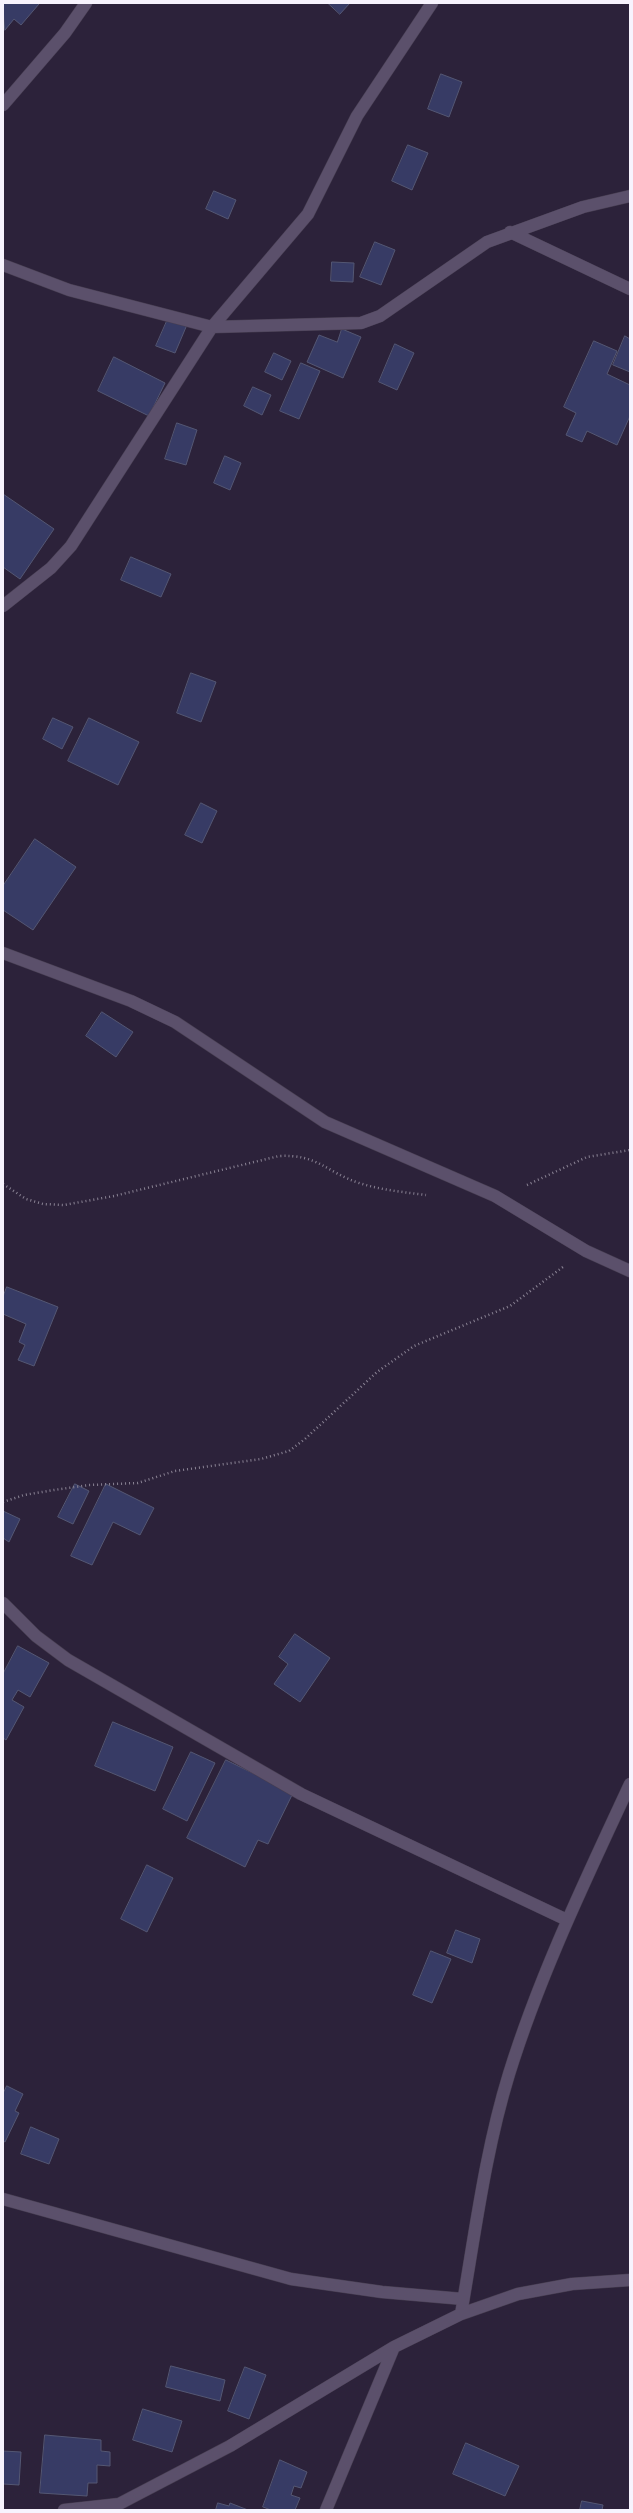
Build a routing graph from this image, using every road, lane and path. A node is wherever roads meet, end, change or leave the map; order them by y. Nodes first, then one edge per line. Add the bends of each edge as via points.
1 (86, 3) edge
2 (432, 3) edge
3 (3, 105) edge
4 (630, 196) edge
5 (510, 232) junction
6 (3, 265) edge
7 (630, 289) edge
8 (212, 327) junction
9 (3, 606) edge
10 (3, 953) edge
11 (630, 1150) edge
12 (3, 1184) edge
13 (430, 1195) dead end
14 (495, 1196) junction
15 (586, 1250) junction
16 (630, 1271) edge
17 (3, 1502) edge
18 (3, 1603) edge
19 (630, 1784) edge
20 (567, 1920) junction
21 (3, 2199) edge
22 (630, 2280) edge
23 (463, 2299) junction
24 (461, 2314) junction
25 (394, 2347) junction
26 (64, 2510) edge
27 (326, 2510) edge

1 - 3 street via 65,32
2 - 8 street via 357,116 300,226
4 - 5 street via 583,207
5 - 7 street
5 - 8 street via 487,242 380,316 361,323
6 - 8 street via 69,290
8 - 9 street via 71,546 51,568
10 - 14 street via 131,1001 175,1022 325,1122
11 - 14 path via 588,1158 530,1184
12 - 13 path via 26,1198 43,1204 64,1205 114,1196 279,1156 296,1155 310,1158 358,1183 391,1191
14 - 15 street
15 - 16 street
15 - 17 path via 518,1301 414,1346 377,1372 289,1451 261,1459 175,1471 138,1484 89,1485 24,1495
18 - 20 street via 36,1636 68,1660 301,1794
19 - 20 street
20 - 23 street via 530,2012 509,2074 493,2133
21 - 23 street via 291,2280
22 - 24 street via 572,2284 518,2294
23 - 24 street
24 - 25 street
25 - 26 street via 230,2446 119,2504
25 - 27 street

